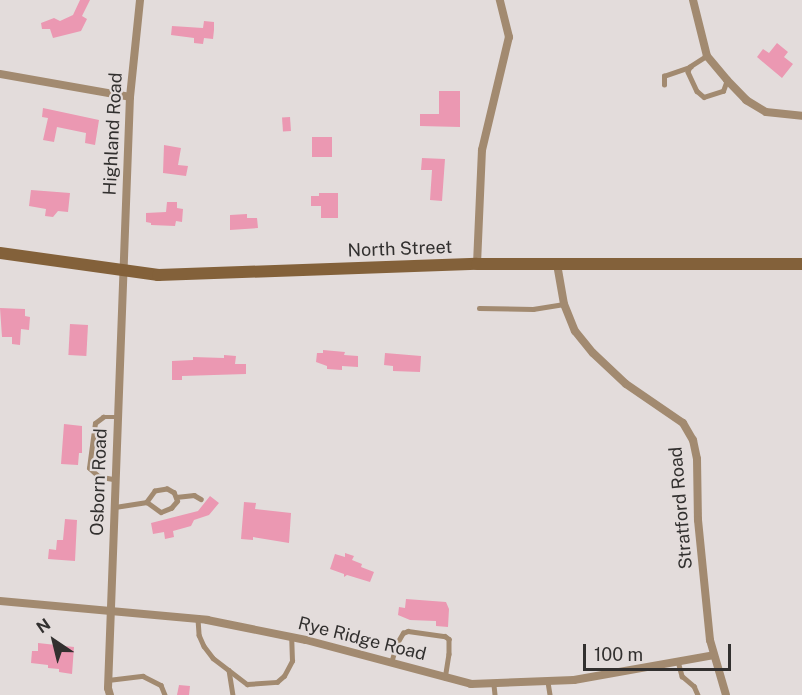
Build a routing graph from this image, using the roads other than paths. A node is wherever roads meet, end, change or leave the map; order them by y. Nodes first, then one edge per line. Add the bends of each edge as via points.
1 (140, 0) edge
2 (149, 0) edge
3 (500, 0) edge
4 (693, 0) edge
5 (707, 56) junction
6 (690, 67) junction
7 (0, 74) edge
8 (727, 80) junction
9 (664, 85) dead end
10 (130, 97) junction
11 (802, 116) edge
12 (0, 253) edge
13 (477, 264) junction
14 (557, 264) junction
15 (802, 264) edge
16 (124, 271) junction
17 (564, 304) junction
18 (478, 308) dead end
19 (118, 417) junction
20 (116, 480) junction
21 (176, 497) junction
22 (201, 499) dead end
23 (147, 502) junction
24 (115, 507) junction
25 (0, 601) edge
26 (110, 610) junction
27 (198, 619) junction
28 (291, 638) junction
29 (714, 655) junction
30 (678, 661) junction
31 (391, 663) junction
32 (229, 670) junction
33 (445, 678) junction
34 (108, 680) junction
35 (548, 682) junction
36 (494, 685) junction
37 (110, 695) edge
38 (165, 695) edge
39 (233, 695) edge
40 (495, 695) edge
41 (550, 695) edge
42 (698, 695) edge
43 (726, 695) edge

1 - 2 street
1 - 10 street, Highland Road
3 - 13 street via 509,37 482,150
4 - 5 street
5 - 6 lane
5 - 8 street
6 - 8 lane via 688,72 704,97 723,91
6 - 9 lane via 664,76
7 - 10 street
8 - 11 street via 746,100 766,112
10 - 16 street, Highland Road
12 - 16 main road, North Street
13 - 14 main road, North Street
13 - 16 main road, North Street via 158,275
14 - 15 main road, North Street
14 - 17 street, Stratford Road
16 - 19 street, Osborn Road
17 - 18 lane via 533,309
17 - 29 street, Stratford Road via 575,331 593,353 626,384 683,423 693,440
19 - 20 street, Osborn Road
19 - 20 lane via 103,417 95,423 89,468 99,477
20 - 24 street, Osborn Road
21 - 22 lane via 194,495
21 - 23 lane via 171,491 160,489
21 - 23 lane via 175,506 166,511 157,511
23 - 24 lane
24 - 26 street, Osborn Road
25 - 26 street, Rye Ridge Road
26 - 27 street, Rye Ridge Road
26 - 34 street, Osborn Road
27 - 28 street, Rye Ridge Road
27 - 32 lane via 204,646
28 - 31 street, Rye Ridge Road
28 - 32 lane via 292,661 277,682 247,684
29 - 30 street, Rye Ridge Road
29 - 43 street, Stratford Road
30 - 35 street, Rye Ridge Road
30 - 42 lane via 682,676
31 - 33 street, Rye Ridge Road
31 - 33 lane via 403,633 445,636 449,639 450,654
32 - 39 lane
33 - 36 street, Rye Ridge Road
34 - 37 street, Osborn Road
34 - 38 lane via 144,676 161,684
35 - 36 street, Rye Ridge Road
35 - 41 lane
36 - 40 lane

